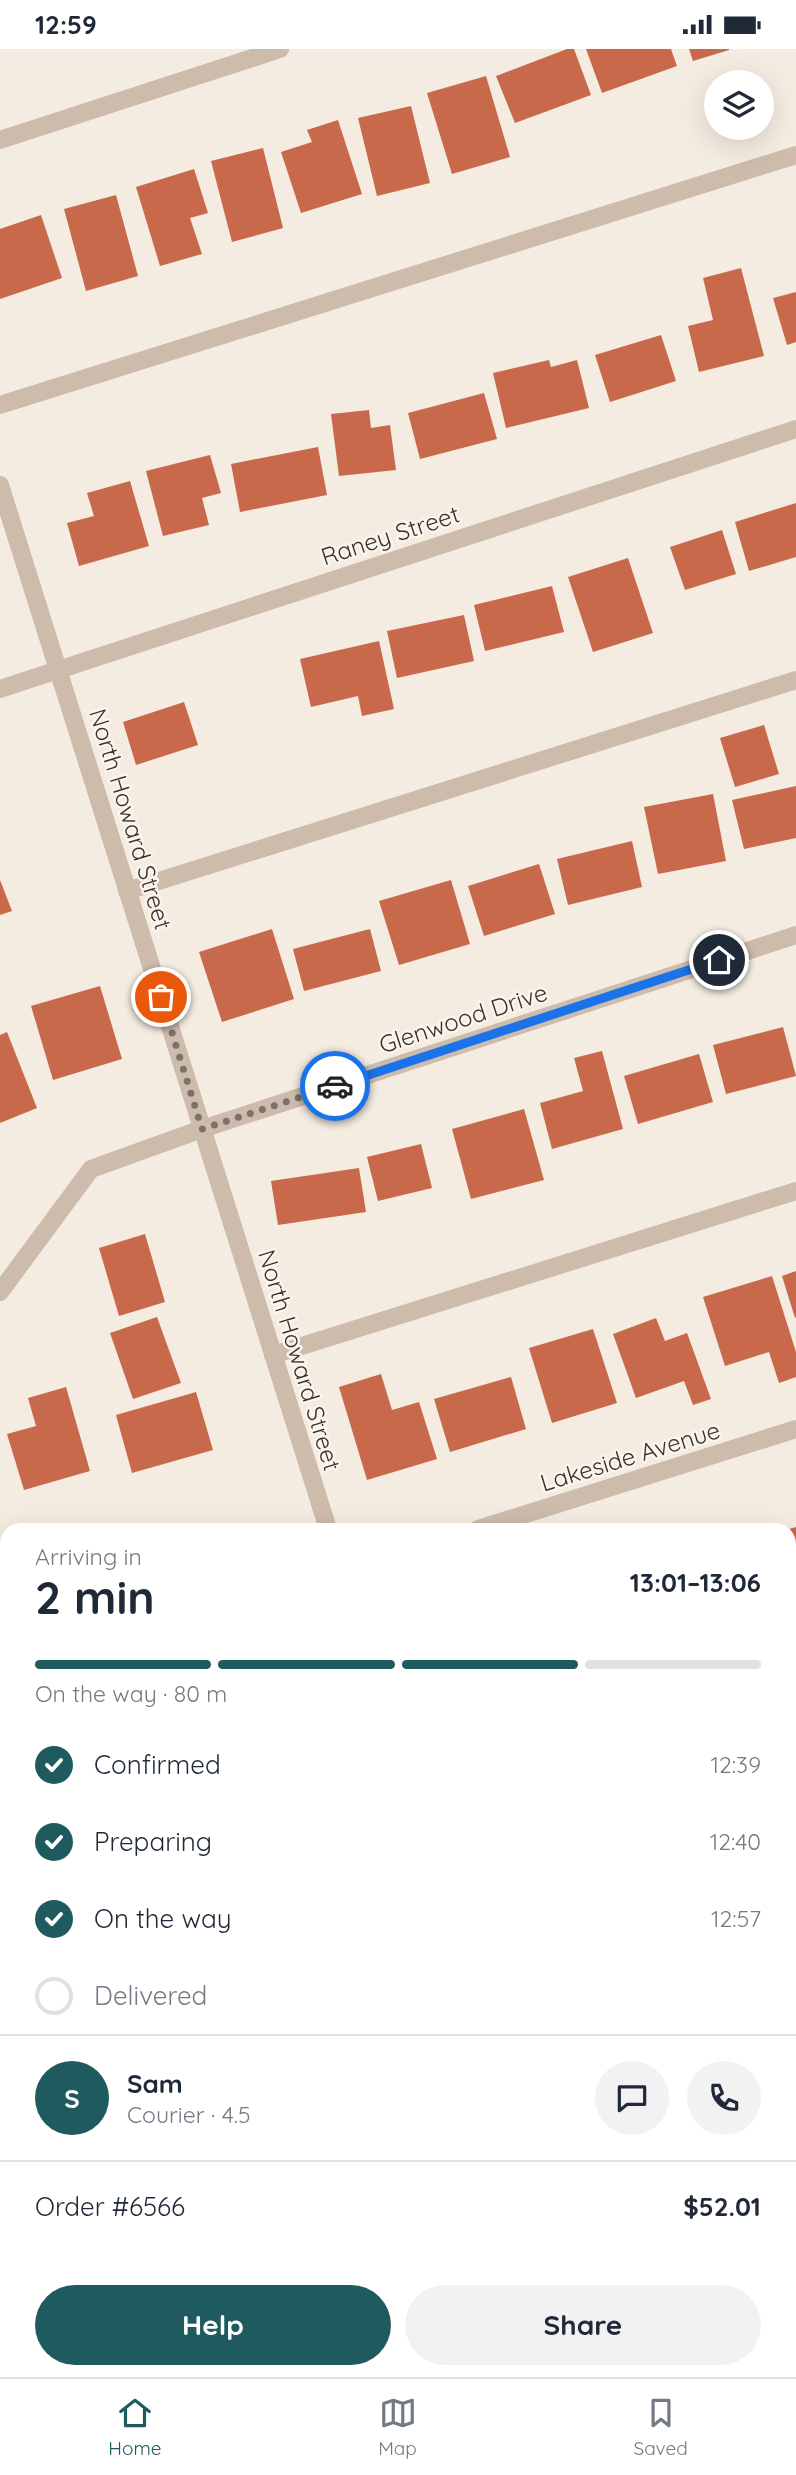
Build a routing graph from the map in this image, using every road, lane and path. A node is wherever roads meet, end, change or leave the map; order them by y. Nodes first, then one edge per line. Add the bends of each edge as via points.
1 (280, 49) edge
2 (0, 140) edge
3 (796, 155) edge
4 (0, 405) edge
5 (796, 429) edge
6 (0, 485) edge
7 (58, 669) junction
8 (796, 680) edge
9 (0, 689) edge
10 (127, 891) junction
11 (796, 935) edge
12 (202, 1129) junction
13 (796, 1191) edge
14 (0, 1292) edge
15 (273, 1355) junction
16 (796, 1429) edge
17 (326, 1523) edge
18 (497, 1523) edge

1 - 2 street
3 - 4 street
5 - 7 street, Raney Street
6 - 7 street, North Howard Street
7 - 9 street, Raney Street
7 - 10 street, North Howard Street
8 - 10 street
10 - 12 street, North Howard Street
11 - 12 street, Glenwood Drive
12 - 14 street, Glenwood Drive via 91,1169
12 - 15 street, North Howard Street
13 - 15 street
15 - 17 street, North Howard Street
16 - 18 street, Lakeside Avenue

